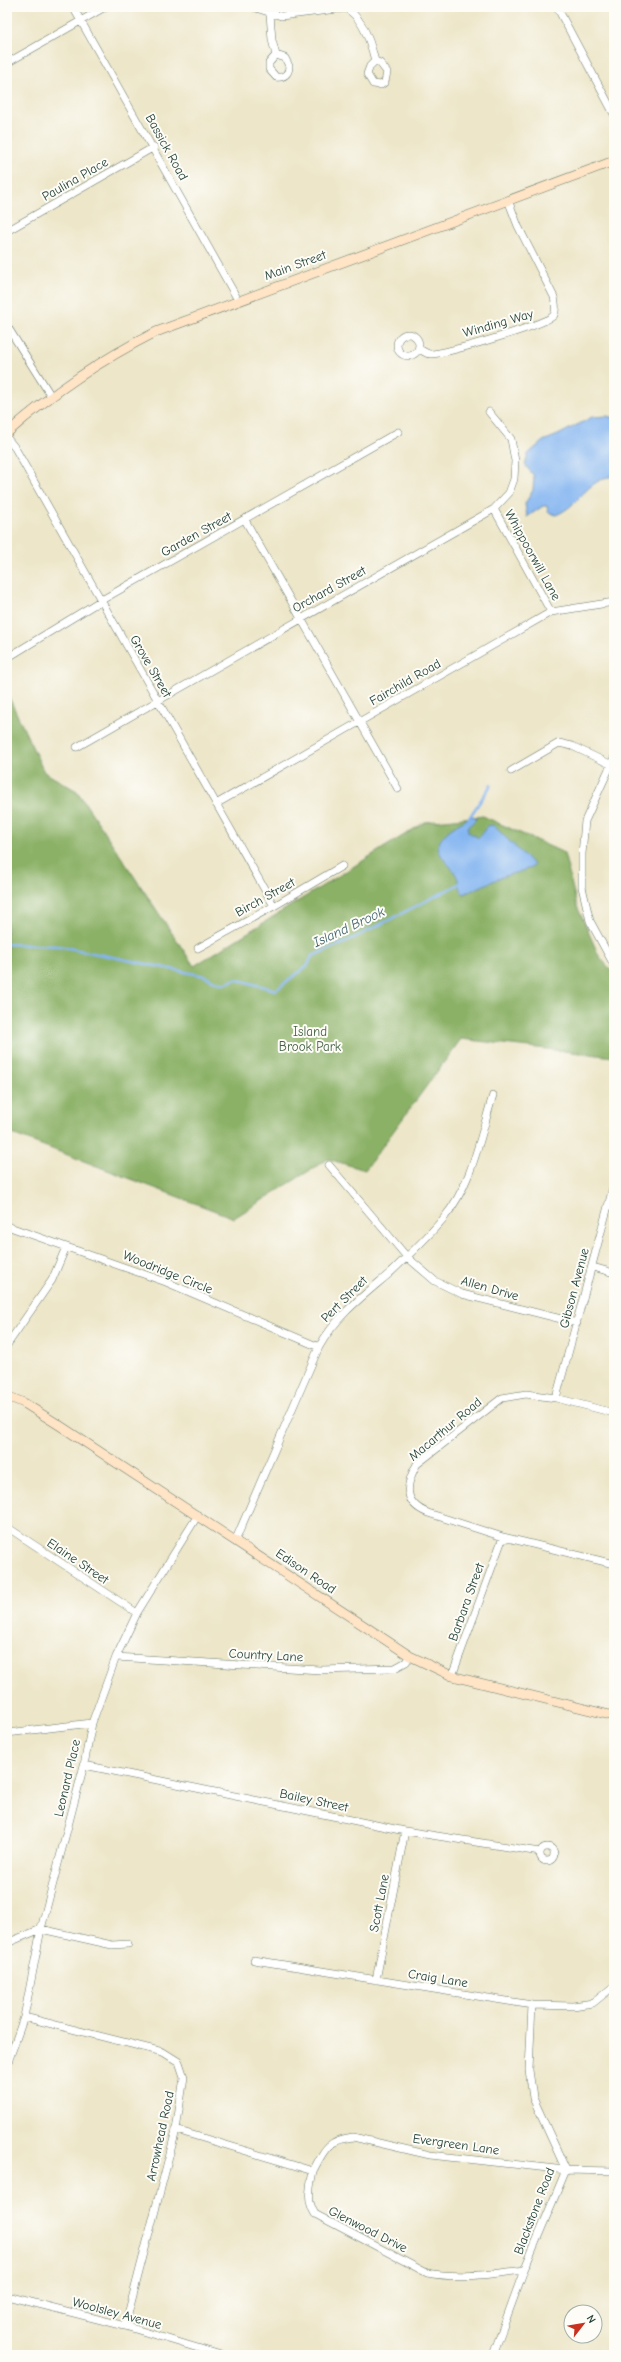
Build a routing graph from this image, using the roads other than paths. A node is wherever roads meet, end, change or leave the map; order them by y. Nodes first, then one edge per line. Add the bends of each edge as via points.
1 (73, 7) edge
2 (105, 7) edge
3 (253, 7) edge
4 (557, 7) edge
5 (270, 14) junction
6 (81, 21) junction
7 (276, 55) dead end
8 (375, 61) dead end
9 (7, 63) edge
10 (614, 114) edge
11 (154, 147) junction
12 (614, 161) edge
13 (508, 200) junction
14 (7, 231) edge
15 (238, 300) junction
16 (7, 326) edge
17 (419, 349) dead end
18 (51, 396) junction
19 (489, 412) dead end
20 (398, 432) dead end
21 (7, 433) edge
22 (7, 438) edge
23 (494, 510) junction
24 (245, 520) junction
25 (100, 601) junction
26 (614, 602) edge
27 (551, 612) junction
28 (301, 618) junction
29 (7, 658) edge
30 (157, 702) junction
31 (359, 722) junction
32 (77, 747) dead end
33 (612, 761) edge
34 (511, 771) dead end
35 (398, 789) dead end
36 (216, 804) junction
37 (342, 866) dead end
38 (274, 906) junction
39 (198, 948) dead end
40 (614, 965) edge
41 (493, 1095) dead end
42 (329, 1165) dead end
43 (614, 1184) edge
44 (7, 1226) edge
45 (66, 1247) junction
46 (407, 1257) junction
47 (593, 1267) junction
48 (614, 1273) edge
49 (577, 1324) junction
50 (7, 1345) edge
51 (319, 1347) junction
52 (7, 1396) edge
53 (556, 1398) junction
54 (614, 1413) edge
55 (198, 1515) junction
56 (7, 1527) edge
57 (502, 1537) junction
58 (236, 1539) junction
59 (614, 1564) edge
60 (137, 1613) junction
61 (410, 1656) junction
62 (116, 1657) junction
63 (452, 1676) junction
64 (614, 1716) edge
65 (92, 1722) junction
66 (7, 1733) edge
67 (84, 1765) junction
68 (405, 1831) junction
69 (540, 1852) dead end
70 (41, 1929) junction
71 (7, 1943) edge
72 (128, 1944) dead end
73 (254, 1960) dead end
74 (376, 1980) junction
75 (614, 1986) edge
76 (532, 2006) junction
77 (24, 2017) junction
78 (7, 2065) edge
79 (176, 2130) junction
80 (566, 2170) junction
81 (313, 2171) junction
82 (614, 2171) edge
83 (524, 2270) junction
84 (7, 2296) edge
85 (125, 2326) junction
86 (220, 2355) edge
87 (493, 2355) edge

1 - 6 street, Bassick Road
2 - 6 street
3 - 5 street
4 - 10 street
5 - 7 street
5 - 8 street via 290,16 345,8 352,11
6 - 9 street
6 - 11 street, Bassick Road
11 - 14 street, Paulina Place
11 - 15 street, Bassick Road
12 - 13 street, Main Street
13 - 15 street, Main Street
13 - 17 street, Winding Way via 518,226 554,297 554,315 530,328 430,354
15 - 18 street, Main Street via 156,332 118,351
16 - 18 street
18 - 21 street, Main Street
19 - 23 street, Orchard Street via 511,439 515,461 514,479 509,493
20 - 24 street, Garden Street
22 - 25 street, Grove Street
23 - 27 street, Whippoorwill Lane
23 - 28 street, Orchard Street
24 - 25 street, Garden Street
24 - 28 street
25 - 29 street, Garden Street
25 - 30 street, Grove Street
26 - 27 street, Fairchild Road
27 - 31 street, Fairchild Road
28 - 30 street, Orchard Street
28 - 31 street
30 - 32 street, Orchard Street
30 - 36 street, Grove Street
31 - 35 street
31 - 36 street, Fairchild Road
33 - 34 street via 559,743
33 - 40 street via 585,821 582,887 590,920
36 - 38 street, Grove Street
37 - 38 street, Birch Street
38 - 39 street, Birch Street
41 - 46 street, Pert Street via 469,1173 460,1193 444,1218
42 - 46 street, Allen Drive
43 - 47 street, Gibson Avenue via 606,1207
44 - 45 street, Woodridge Circle
45 - 50 street via 52,1280
45 - 51 street, Woodridge Circle via 166,1282
46 - 49 street, Allen Drive via 435,1280 462,1294
46 - 51 street, Pert Street via 349,1307 330,1328
47 - 48 street
47 - 49 street, Gibson Avenue
49 - 53 street, Gibson Avenue
51 - 58 street, Pert Street
52 - 55 street, Edison Road via 36,1410
53 - 54 street, Macarthur Road
53 - 57 street, Macarthur Road via 526,1394 502,1398 417,1464 409,1478 408,1495 417,1509
55 - 58 street, Edison Road
55 - 60 street, Leonard Place
56 - 60 street, Elaine Street
57 - 59 street, Macarthur Road
57 - 63 street, Barbara Street
58 - 61 street, Edison Road
60 - 62 street, Leonard Place
61 - 62 street, Country Lane via 406,1662 395,1668 320,1670
61 - 63 street, Edison Road
62 - 65 street, Leonard Place
63 - 64 street, Edison Road
65 - 66 street
65 - 67 street, Leonard Place
67 - 68 street, Bailey Street
67 - 70 street, Leonard Place
68 - 69 street, Bailey Street
68 - 74 street, Scott Lane
70 - 71 street
70 - 72 street via 112,1946
70 - 77 street, Leonard Place
73 - 74 street, Craig Lane
74 - 76 street, Craig Lane
75 - 76 street, Craig Lane via 593,2003 574,2006
76 - 80 street, Blackstone Road via 529,2070 533,2098
77 - 78 street, Leonard Place
77 - 79 street, Arrowhead Road via 163,2052 179,2062 184,2077
79 - 81 street
79 - 85 street, Arrowhead Road
80 - 81 street, Evergreen Lane via 430,2155 353,2137 341,2138 324,2149
80 - 82 street, Evergreen Lane
80 - 83 street, Blackstone Road
81 - 83 street, Glenwood Drive via 308,2196 315,2214 427,2272 445,2276 478,2276
83 - 87 street, Blackstone Road
84 - 85 street, Woolsley Avenue
85 - 86 street, Woolsley Avenue

